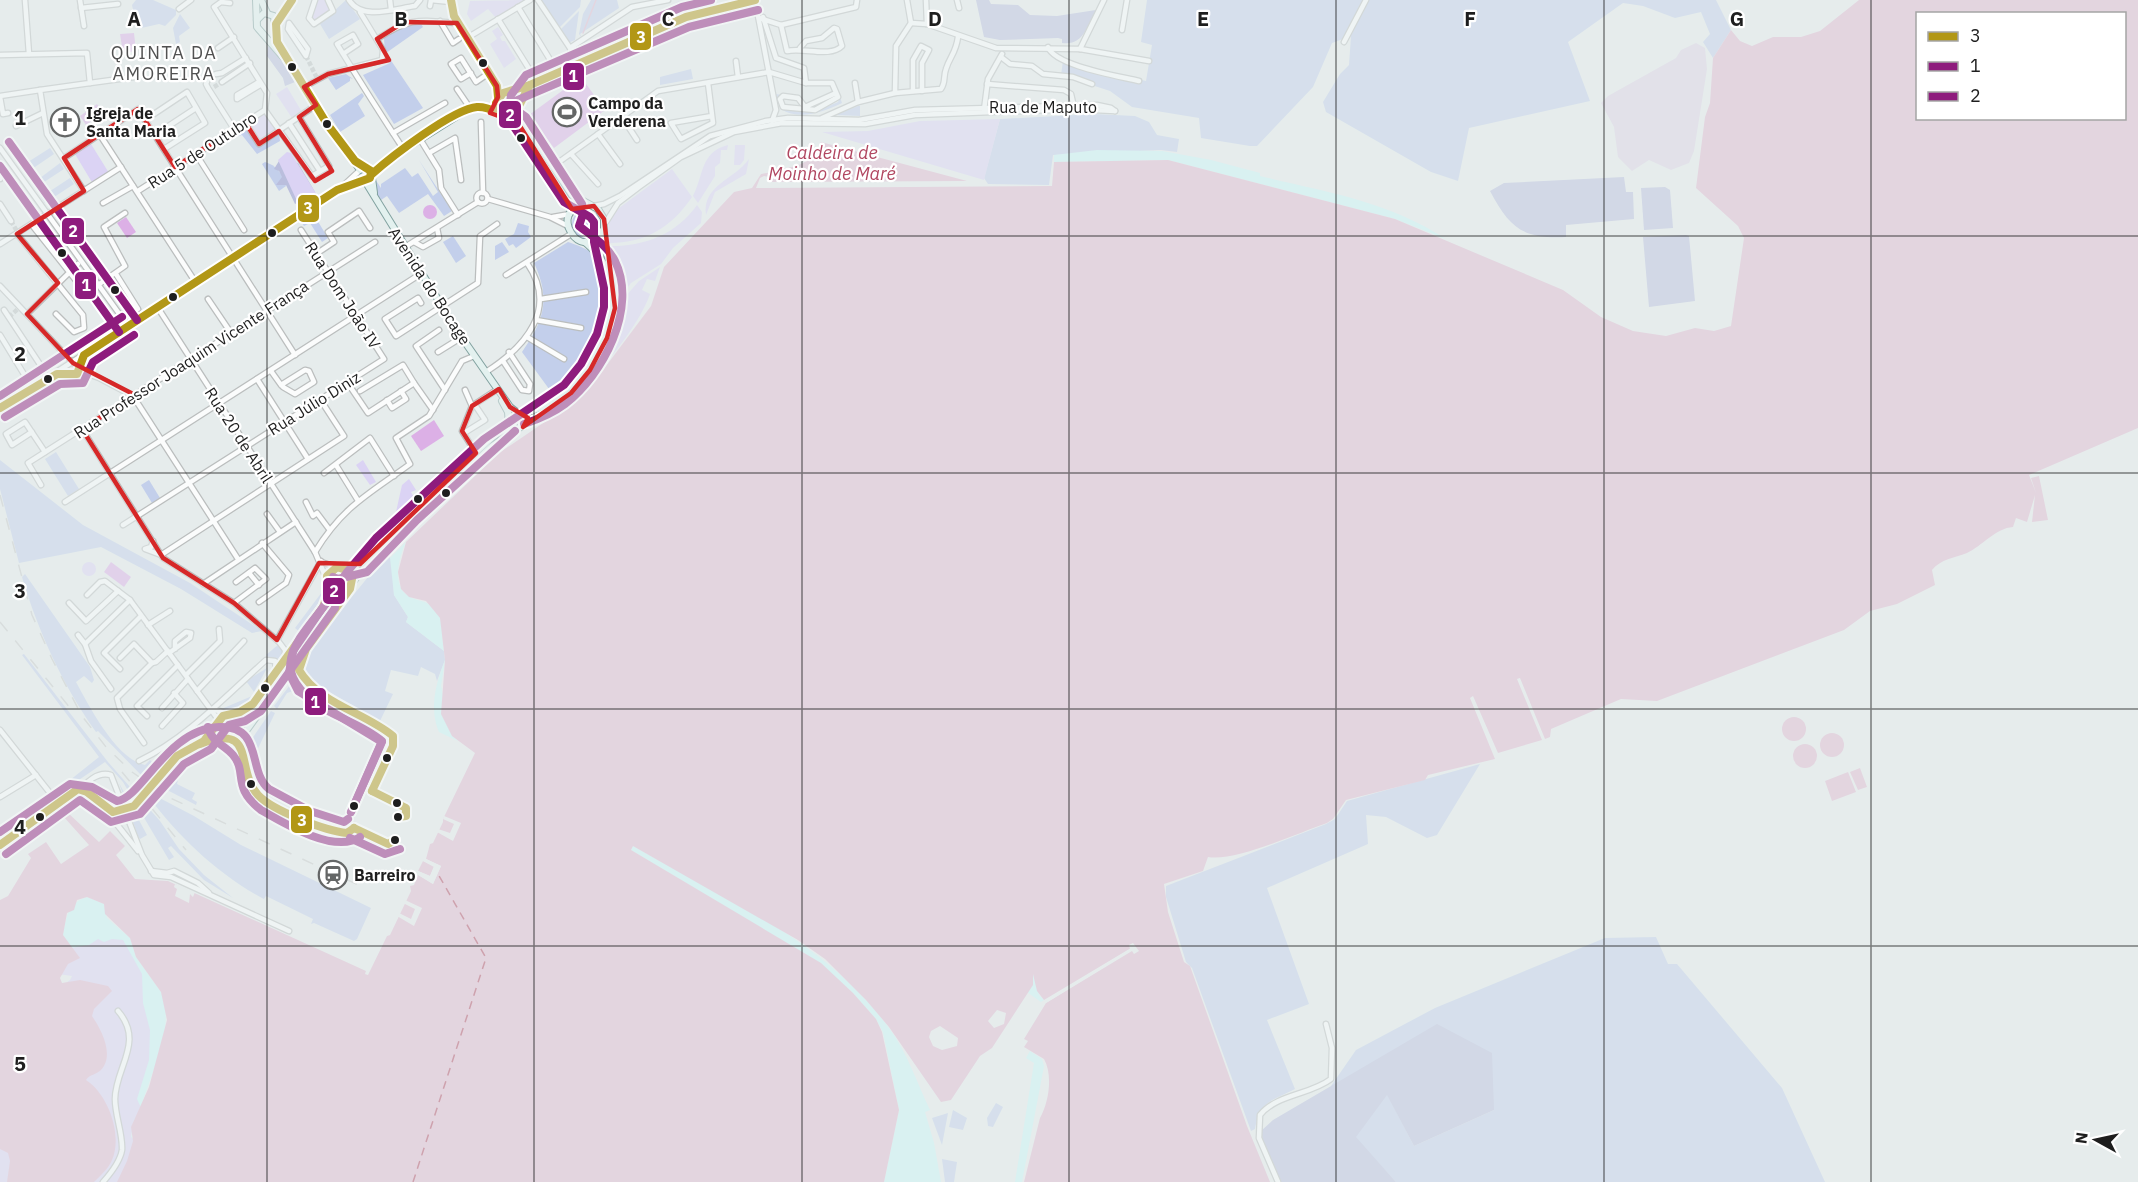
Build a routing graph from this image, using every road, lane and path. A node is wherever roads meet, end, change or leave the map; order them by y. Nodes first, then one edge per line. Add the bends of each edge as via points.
1 (25, 0) edge
2 (80, 0) edge
3 (191, 0) edge
4 (256, 0) edge
5 (261, 0) edge
6 (292, 0) edge
7 (315, 0) edge
8 (328, 0) edge
9 (349, 0) edge
10 (390, 0) edge
11 (420, 0) edge
12 (530, 0) edge
13 (538, 0) edge
14 (626, 0) edge
15 (668, 0) edge
16 (755, 0) edge
17 (857, 0) edge
18 (907, 0) edge
19 (932, 0) edge
20 (957, 0) edge
21 (1104, 0) edge
22 (1127, 0) edge
23 (1366, 0) edge
24 (451, 1) edge
25 (646, 1) edge
26 (926, 1) edge
27 (230, 3) dead end
28 (118, 4) dead end
29 (430, 6) dead end
30 (632, 7) junction
31 (81, 8) junction
32 (518, 8) junction
33 (958, 8) dead end
34 (179, 9) dead end
35 (391, 9) junction
36 (372, 11) junction
37 (360, 12) junction
38 (268, 13) junction
39 (284, 13) junction
40 (761, 18) junction
41 (498, 19) junction
42 (257, 20) junction
43 (440, 21) junction
44 (367, 22) junction
45 (458, 23) junction
46 (911, 24) junction
47 (927, 24) junction
48 (276, 25) junction
49 (781, 25) junction
50 (84, 26) dead end
51 (288, 29) joint
52 (1122, 30) dead end
53 (262, 32) junction
54 (958, 37) junction
55 (234, 38) junction
56 (467, 38) junction
57 (377, 39) junction
58 (459, 39) dead end
59 (1344, 42) dead end
60 (1048, 47) junction
61 (218, 48) dead end
62 (570, 48) junction
63 (800, 48) junction
64 (1002, 48) junction
65 (1080, 49) junction
66 (30, 54) junction
67 (343, 54) junction
68 (0, 55) edge
69 (574, 56) junction
70 (1002, 57) junction
71 (246, 58) junction
72 (549, 58) dead end
73 (286, 59) junction
74 (589, 60) junction
75 (736, 61) dead end
76 (1149, 62) dead end
77 (250, 63) junction
78 (352, 69) junction
79 (568, 69) junction
80 (531, 72) dead end
81 (769, 72) junction
82 (471, 73) junction
83 (489, 73) junction
84 (134, 77) dead end
85 (738, 77) junction
86 (208, 79) dead end
87 (1139, 81) dead end
88 (90, 83) junction
89 (259, 83) junction
90 (708, 83) junction
91 (806, 83) junction
92 (855, 83) dead end
93 (987, 84) junction
94 (1092, 84) dead end
95 (530, 85) junction
96 (497, 86) junction
97 (304, 87) junction
98 (457, 88) dead end
99 (39, 90) junction
100 (922, 91) junction
101 (510, 92) junction
102 (913, 92) junction
103 (895, 93) junction
104 (837, 95) junction
105 (0, 96) edge
106 (498, 98) junction
107 (858, 102) junction
108 (446, 103) dead end
109 (316, 105) junction
110 (481, 107) junction
111 (520, 107) junction
112 (1074, 107) junction
113 (196, 108) junction
114 (470, 108) junction
115 (265, 110) junction
116 (985, 110) junction
117 (9, 113) dead end
118 (43, 113) junction
119 (505, 115) junction
120 (712, 116) junction
121 (299, 117) junction
122 (622, 117) junction
123 (820, 119) junction
124 (145, 120) junction
125 (773, 120) junction
126 (245, 122) junction
127 (480, 122) dead end
128 (289, 123) junction
129 (15, 126) dead end
130 (762, 126) junction
131 (234, 129) junction
132 (161, 131) dead end
133 (279, 131) junction
134 (393, 133) junction
135 (598, 134) junction
136 (100, 135) junction
137 (420, 139) junction
138 (637, 140) dead end
139 (0, 148) edge
140 (164, 149) junction
141 (404, 150) junction
142 (429, 153) junction
143 (196, 154) junction
144 (571, 154) junction
145 (64, 158) junction
146 (620, 165) dead end
147 (121, 167) junction
148 (175, 167) junction
149 (552, 167) junction
150 (320, 171) junction
151 (365, 174) junction
152 (461, 180) dead end
153 (598, 183) dead end
154 (133, 186) junction
155 (337, 190) junction
156 (84, 191) junction
157 (138, 191) junction
158 (483, 193) junction
159 (488, 199) junction
160 (478, 202) junction
161 (103, 203) dead end
162 (0, 204) edge
163 (591, 205) junction
164 (571, 212) junction
165 (124, 213) dead end
166 (48, 215) junction
167 (458, 215) junction
168 (550, 217) junction
169 (11, 221) tunnel mouth
170 (497, 224) dead end
171 (32, 225) junction
172 (568, 226) junction
173 (370, 228) dead end
174 (437, 228) junction
175 (604, 228) junction
176 (244, 230) dead end
177 (301, 230) dead end
178 (16, 234) junction
179 (571, 234) junction
180 (375, 242) dead end
181 (414, 242) junction
182 (585, 242) junction
183 (0, 244) edge
184 (405, 247) junction
185 (316, 254) junction
186 (234, 258) junction
187 (527, 263) junction
188 (78, 264) dead end
189 (327, 272) junction
190 (69, 273) junction
191 (422, 273) junction
192 (116, 274) junction
193 (506, 275) dead end
194 (58, 283) junction
195 (196, 283) junction
196 (98, 285) junction
197 (0, 286) edge
198 (82, 288) dead end
199 (586, 292) dead end
200 (208, 299) dead end
201 (541, 299) junction
202 (421, 303) dead end
203 (442, 306) junction
204 (158, 308) junction
205 (138, 309) dead end
206 (4, 310) dead end
207 (266, 311) junction
208 (27, 314) junction
209 (56, 314) dead end
210 (356, 316) junction
211 (537, 320) junction
212 (128, 327) junction
213 (581, 328) dead end
214 (439, 330) dead end
215 (231, 333) junction
216 (0, 335) edge
217 (462, 337) junction
218 (527, 337) junction
219 (438, 352) dead end
220 (509, 352) junction
221 (295, 355) junction
222 (476, 357) junction
223 (191, 359) junction
224 (384, 359) joint
225 (564, 359) dead end
226 (503, 361) junction
227 (75, 365) junction
228 (271, 370) junction
229 (45, 372) dead end
230 (486, 373) junction
231 (57, 374) junction
232 (73, 374) junction
233 (88, 374) junction
234 (257, 379) junction
235 (347, 382) junction
236 (414, 383) junction
237 (281, 385) junction
238 (33, 389) junction
239 (360, 390) dead end
240 (445, 390) junction
241 (465, 390) dead end
242 (401, 391) junction
243 (495, 391) junction
244 (133, 396) junction
245 (320, 399) junction
246 (387, 400) junction
247 (219, 404) junction
248 (473, 405) junction
249 (0, 408) edge
250 (433, 410) junction
251 (520, 414) junction
252 (285, 422) junction
253 (508, 422) junction
254 (520, 428) junction
255 (82, 429) junction
256 (32, 432) junction
257 (464, 434) junction
258 (162, 440) junction
259 (246, 446) junction
260 (45, 452) junction
261 (476, 453) junction
262 (308, 459) junction
263 (336, 465) junction
264 (110, 473) junction
265 (324, 473) dead end
266 (394, 476) junction
267 (189, 483) junction
268 (270, 483) junction
269 (41, 485) dead end
270 (357, 499) junction
271 (65, 502) dead end
272 (306, 502) dead end
273 (267, 514) dead end
274 (137, 516) junction
275 (214, 521) junction
276 (296, 522) junction
277 (123, 525) dead end
278 (328, 529) junction
279 (280, 532) junction
280 (153, 541) junction
281 (262, 543) junction
282 (315, 552) junction
283 (161, 555) junction
284 (238, 559) junction
285 (321, 562) junction
286 (340, 567) junction
287 (249, 573) junction
288 (327, 580) junction
289 (236, 582) dead end
290 (204, 584) junction
291 (259, 585) junction
292 (350, 589) junction
293 (118, 591) junction
294 (87, 595) dead end
295 (130, 600) junction
296 (260, 602) dead end
297 (69, 603) dead end
298 (234, 603) junction
299 (171, 611) dead end
300 (141, 616) junction
301 (148, 625) junction
302 (219, 629) dead end
303 (78, 635) dead end
304 (244, 641) dead end
305 (278, 641) junction
306 (298, 641) junction
307 (85, 644) junction
308 (175, 649) dead end
309 (169, 652) junction
310 (120, 658) dead end
311 (284, 660) junction
312 (152, 663) junction
313 (178, 665) junction
314 (120, 669) dead end
315 (276, 672) junction
316 (187, 677) junction
317 (111, 688) dead end
318 (197, 691) junction
319 (174, 693) junction
320 (162, 708) dead end
321 (211, 709) junction
322 (231, 714) junction
323 (147, 716) dead end
324 (218, 724) junction
325 (162, 726) dead end
326 (0, 730) edge
327 (228, 738) junction
328 (203, 742) junction
329 (144, 743) dead end
330 (138, 761) dead end
331 (36, 775) junction
332 (81, 791) junction
333 (0, 797) edge
334 (58, 803) junction
335 (107, 812) dead end
336 (0, 845) edge
337 (142, 855) junction
338 (289, 931) dead end
339 (118, 1011) dead end
340 (1326, 1024) dead end
341 (103, 1182) edge
342 (1278, 1182) edge

1 - 66 street
2 - 31 street
3 - 34 street
4 - 42 main road
5 - 38 main road
6 - 39 street
7 - 8 street via 309,18 314,24 333,11
9 - 37 street
10 - 35 street
11 - 35 street via 415,6
12 - 32 street
13 - 62 street
14 - 30 street
15 - 25 street
16 - 40 street
16 - 74 main road via 686,17
17 - 49 street via 856,7
18 - 46 street
19 - 26 street
20 - 33 street
21 - 65 street
22 - 52 street
23 - 59 street
24 - 29 street via 431,0
24 - 45 street
25 - 30 street
26 - 47 street
27 - 55 street via 221,2 213,7
28 - 31 street
30 - 62 street
31 - 50 street
32 - 41 street
32 - 72 street
35 - 36 street
36 - 37 street
36 - 44 street
37 - 44 street
38 - 39 street
38 - 42 main road
38 - 48 main road
39 - 48 street
40 - 49 street
40 - 81 street
40 - 91 street via 776,58 804,68
41 - 56 street
41 - 80 street
42 - 53 main road
43 - 45 street
43 - 57 street via 404,22
43 - 58 street via 453,43
44 - 57 street
45 - 56 street
46 - 47 street
46 - 103 street via 896,46
47 - 54 street
48 - 53 main road via 270,32
48 - 73 main road, Avenida do Bocage via 276,38
49 - 63 street via 787,51
51 - 51 street via 304,55 306,56 308,49 289,23
53 - 73 main road, Avenida do Bocage
54 - 64 street
54 - 100 street via 944,85 936,91
55 - 61 street
55 - 71 street
56 - 83 street
57 - 78 street via 384,53 382,60
60 - 64 street
60 - 65 street
60 - 87 street via 1063,61
62 - 69 street
63 - 63 street via 829,52 842,46 834,28
64 - 70 street
65 - 76 street
66 - 68 street
66 - 88 street via 87,53
67 - 67 street via 358,44 353,35 337,45
67 - 78 street
69 - 74 street
69 - 79 street
70 - 93 street
70 - 94 street via 1010,64 1032,66 1043,74 1073,77
71 - 77 street
71 - 77 street via 219,74 224,81
73 - 97 main road, Avenida do Bocage
74 - 79 main road
75 - 85 street
77 - 89 street
78 - 97 street via 317,78
78 - 134 street
79 - 95 main road
81 - 85 street
81 - 91 street
81 - 125 street via 776,110
82 - 82 street via 461,58 451,64 461,79
82 - 83 street via 476,82
83 - 96 street
84 - 88 street
85 - 90 street
86 - 131 street
88 - 99 street
89 - 89 street via 237,96 237,99
89 - 115 street via 267,93
90 - 120 street
90 - 122 street via 658,91
91 - 104 street via 832,82
92 - 107 street
93 - 112 street via 1064,90 1071,94
93 - 116 street
95 - 101 main road
95 - 111 main road
96 - 101 street
96 - 106 street
97 - 109 main road, Avenida do Bocage
98 - 114 street
99 - 105 street
99 - 118 street
100 - 102 street
100 - 102 street via 922,63 929,50 921,46 913,60
101 - 106 main road
101 - 111 main road via 519,98
102 - 103 street
103 - 107 street
104 - 104 street via 807,107 798,98 780,99 783,108 806,111 815,110
105 - 117 street via 3,114
106 - 110 main road
106 - 119 main road via 497,107
107 - 123 street
108 - 134 street
109 - 121 street
109 - 151 main road, Avenida do Bocage
110 - 114 main road
110 - 119 main road
111 - 119 main road
111 - 149 main road via 522,120
112 - 112 street, Rua de Maputo via 1115,111 1097,105
112 - 116 street, Rua de Maputo
113 - 124 street via 187,92
113 - 132 street
113 - 140 street via 205,123
114 - 137 main road
115 - 126 street, Rua 5 de Outubro
115 - 133 street
116 - 123 street, Rua de Maputo via 915,110 859,120
116 - 130 street, Rua de Maputo via 859,124
118 - 129 street
118 - 145 street via 47,134
119 - 164 main road via 518,123
120 - 120 street via 712,123 681,139 671,123
121 - 128 street
121 - 150 street via 329,166
122 - 135 street
122 - 138 street
123 - 125 street, Rua de Maputo
124 - 136 street via 138,109
124 - 140 street
125 - 130 street
125 - 163 street, Rua de Maputo via 710,136 620,196
126 - 131 street, Rua 5 de Outubro
126 - 133 street via 259,144
127 - 158 street
128 - 133 street
128 - 150 street
130 - 175 street, Rua de Maputo via 721,136 681,157 618,203
131 - 143 street, Rua 5 de Outubro
133 - 150 street via 312,176
134 - 141 street
135 - 144 street
135 - 146 street
136 - 145 street
136 - 147 street
137 - 141 main road
137 - 142 street
139 - 166 street
140 - 148 street
141 - 151 main road
142 - 152 street via 455,138
142 - 167 street via 439,170 441,188
143 - 148 street, Rua 5 de Outubro
143 - 176 street
144 - 149 street
144 - 153 street
145 - 156 street
147 - 154 street
147 - 156 street
148 - 157 street, Rua 5 de Outubro
148 - 186 street
149 - 163 main road via 572,195
151 - 155 street
151 - 155 street
151 - 184 main road, Avenida do Bocage
154 - 157 street
154 - 161 street
155 - 186 street
156 - 166 street
157 - 195 street
158 - 159 street
158 - 160 street via 477,196
159 - 160 street
159 - 168 street
160 - 167 street
162 - 169 street
163 - 164 main road
163 - 175 main road via 602,213
164 - 168 street
164 - 172 main road
165 - 192 street via 104,227 125,263
166 - 171 street
166 - 196 street
167 - 174 street
168 - 172 street
170 - 203 street via 480,236 480,280
171 - 178 street
171 - 190 street
172 - 179 main road
173 - 185 street via 359,212 328,232 334,242
174 - 181 street
174 - 181 street via 439,238 423,247
175 - 182 main road via 594,240
175 - 254 main road via 615,287 615,308 607,338 590,370 571,393
177 - 185 street, Rua Dom João IV
178 - 183 street
178 - 194 street
179 - 182 main road
179 - 187 street
180 - 189 street, Rua Professor Joaquim Vicente França
181 - 184 street
182 - 251 main road via 600,256 607,270 611,291 606,327 581,374 562,392 531,412
184 - 191 main road, Avenida do Bocage
185 - 189 street, Rua Dom João IV
186 - 195 street
186 - 207 street
187 - 193 street
187 - 201 street via 535,274
188 - 190 street
189 - 207 street, Rua Professor Joaquim Vicente França
189 - 210 street, Rua Dom João IV
190 - 194 street
190 - 198 street
191 - 203 main road, Avenida do Bocage
191 - 210 street
192 - 196 street
192 - 205 street
194 - 208 street
194 - 209 street via 85,318 84,328 74,332
195 - 204 street
196 - 212 street
197 - 208 street
199 - 201 street
200 - 215 street
201 - 211 street
202 - 203 street via 418,298 385,319 396,336
203 - 217 main road, Avenida do Bocage
204 - 212 street
204 - 223 street, Rua 20 de Abril
206 - 229 street
207 - 215 street, Rua Professor Joaquim Vicente França
207 - 221 street
208 - 227 street
210 - 221 street
210 - 224 street, Rua Dom João IV
211 - 213 street
211 - 218 street
212 - 227 street
214 - 240 street via 416,346
215 - 223 street, Rua Professor Joaquim Vicente França
216 - 238 street
217 - 219 street
217 - 222 main road, Avenida do Bocage
218 - 220 street
218 - 225 street
220 - 226 street
220 - 226 street via 530,384 529,391 522,390
221 - 228 street
222 - 230 main road, Avenida do Bocage
222 - 240 street via 462,361
223 - 244 street, Rua Professor Joaquim Vicente França
223 - 247 street, Rua 20 de Abril
224 - 235 street, Rua Júlio Diniz
226 - 230 street
227 - 231 street
227 - 232 street
227 - 232 street
227 - 233 street
228 - 234 street
228 - 237 street
230 - 243 main road, Avenida do Bocage
230 - 251 main road, Avenida do Bocage via 510,407
231 - 232 street
231 - 238 street
232 - 233 street
233 - 244 street
234 - 247 street
234 - 252 street
235 - 245 street, Rua Júlio Diniz
235 - 246 street via 368,413
236 - 239 street via 403,365
236 - 242 street
236 - 250 street
237 - 237 street via 297,394 314,380 305,370
238 - 249 street
240 - 250 street
241 - 248 street
242 - 246 street
242 - 246 street via 406,399 399,404 392,408
243 - 248 street
243 - 253 main road, Avenida do Bocage via 506,407
244 - 255 street, Rua Professor Joaquim Vicente França
244 - 258 street
245 - 252 street, Rua Júlio Diniz
245 - 262 street via 344,436
247 - 258 street
247 - 259 street, Rua 20 de Abril
248 - 257 street
248 - 257 street via 478,405 485,420
250 - 266 street via 396,438 410,464
251 - 253 main road via 512,415
251 - 254 main road via 525,420
252 - 259 street, Rua Júlio Diniz
252 - 262 street
253 - 254 main road via 510,428
253 - 261 main road
254 - 292 main road via 491,447 406,524 377,553
255 - 260 street, Rua Professor Joaquim Vicente França
255 - 264 street
256 - 256 street via 12,445 6,434 25,422
256 - 260 street
257 - 261 street
258 - 264 street
258 - 267 street
259 - 267 street, Rua Júlio Diniz
259 - 268 street, Rua 20 de Abril
260 - 269 street, Rua Professor Joaquim Vicente França via 28,463
261 - 286 main road via 410,512 360,564
262 - 268 street
263 - 265 street
263 - 266 street via 370,438
263 - 270 street
264 - 271 street
264 - 274 street
266 - 270 street
267 - 274 street, Rua Júlio Diniz
267 - 275 street
268 - 275 street
268 - 276 street, Rua 20 de Abril
270 - 278 street
272 - 278 street
273 - 279 street
274 - 277 street, Rua Júlio Diniz
274 - 280 street
275 - 283 street
275 - 284 street
276 - 279 street
276 - 282 street, Rua 20 de Abril
278 - 282 street
279 - 281 street
280 - 283 street
280 - 283 street via 152,547 145,549
281 - 284 street
281 - 296 street via 289,575 286,583
282 - 285 street, Rua 20 de Abril
283 - 290 street
284 - 290 street
285 - 286 street
285 - 288 street, Rua 20 de Abril
285 - 305 street
286 - 288 main road via 329,572
286 - 292 main road via 351,575
287 - 289 street
287 - 291 street
287 - 291 street via 255,568 266,579
288 - 306 main road via 326,603
290 - 298 street
291 - 298 street
292 - 327 main road via 251,726 239,736
293 - 294 street via 102,581
293 - 295 street
293 - 297 street via 86,621
295 - 300 street
295 - 307 street
298 - 305 street
299 - 301 street
300 - 301 street
300 - 314 street via 104,653
301 - 309 street
302 - 316 street via 220,641
303 - 307 street
304 - 318 street
305 - 306 street via 289,645
305 - 311 street via 285,650
306 - 311 main road
307 - 317 street via 91,661
308 - 309 street
309 - 312 street
309 - 313 street
310 - 312 street via 134,644
311 - 315 main road
312 - 329 street via 117,698 120,709
313 - 316 street
313 - 323 street via 137,706
315 - 321 street via 276,662 266,660
315 - 322 main road via 250,706
316 - 318 street
316 - 319 street
318 - 321 street
319 - 320 street
319 - 325 street via 183,704
321 - 322 street
321 - 324 street
321 - 330 street via 153,754
322 - 324 main road
324 - 327 main road via 221,734
324 - 328 street
326 - 331 street
327 - 328 street
328 - 332 street, bridge via 170,762 134,806 120,812 100,805 88,792
331 - 333 street
331 - 334 street
332 - 334 street
332 - 337 street via 94,777 111,775
334 - 336 street
335 - 337 street
337 - 338 street via 154,875 171,877
339 - 341 street via 125,1020 129,1051 115,1098 122,1149 118,1163
340 - 342 street via 1332,1048 1331,1079 1276,1102 1260,1115 1259,1138

